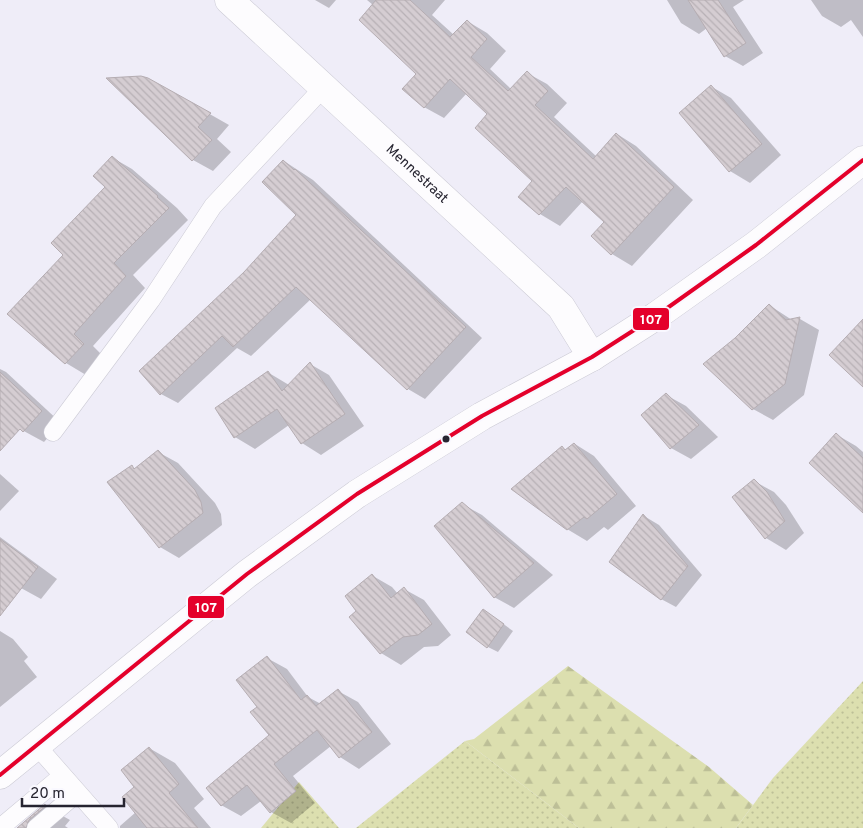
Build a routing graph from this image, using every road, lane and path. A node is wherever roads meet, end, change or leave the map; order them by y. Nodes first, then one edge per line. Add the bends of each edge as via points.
1 (229, 0) edge
2 (323, 88) junction
3 (863, 160) edge
4 (592, 357) junction
5 (53, 432) dead end
6 (36, 745) junction
7 (0, 776) edge
8 (62, 776) junction
9 (77, 793) junction
10 (0, 828) edge
11 (36, 828) edge
12 (109, 828) edge

1 - 2 street, Mennestraat
2 - 4 street, Mennestraat via 561,307
2 - 5 lane via 213,206 151,300
3 - 4 street via 706,282
4 - 6 street via 482,416 357,494 247,574
6 - 7 street
6 - 8 lane
8 - 9 lane
8 - 10 lane
9 - 11 lane
9 - 12 lane

